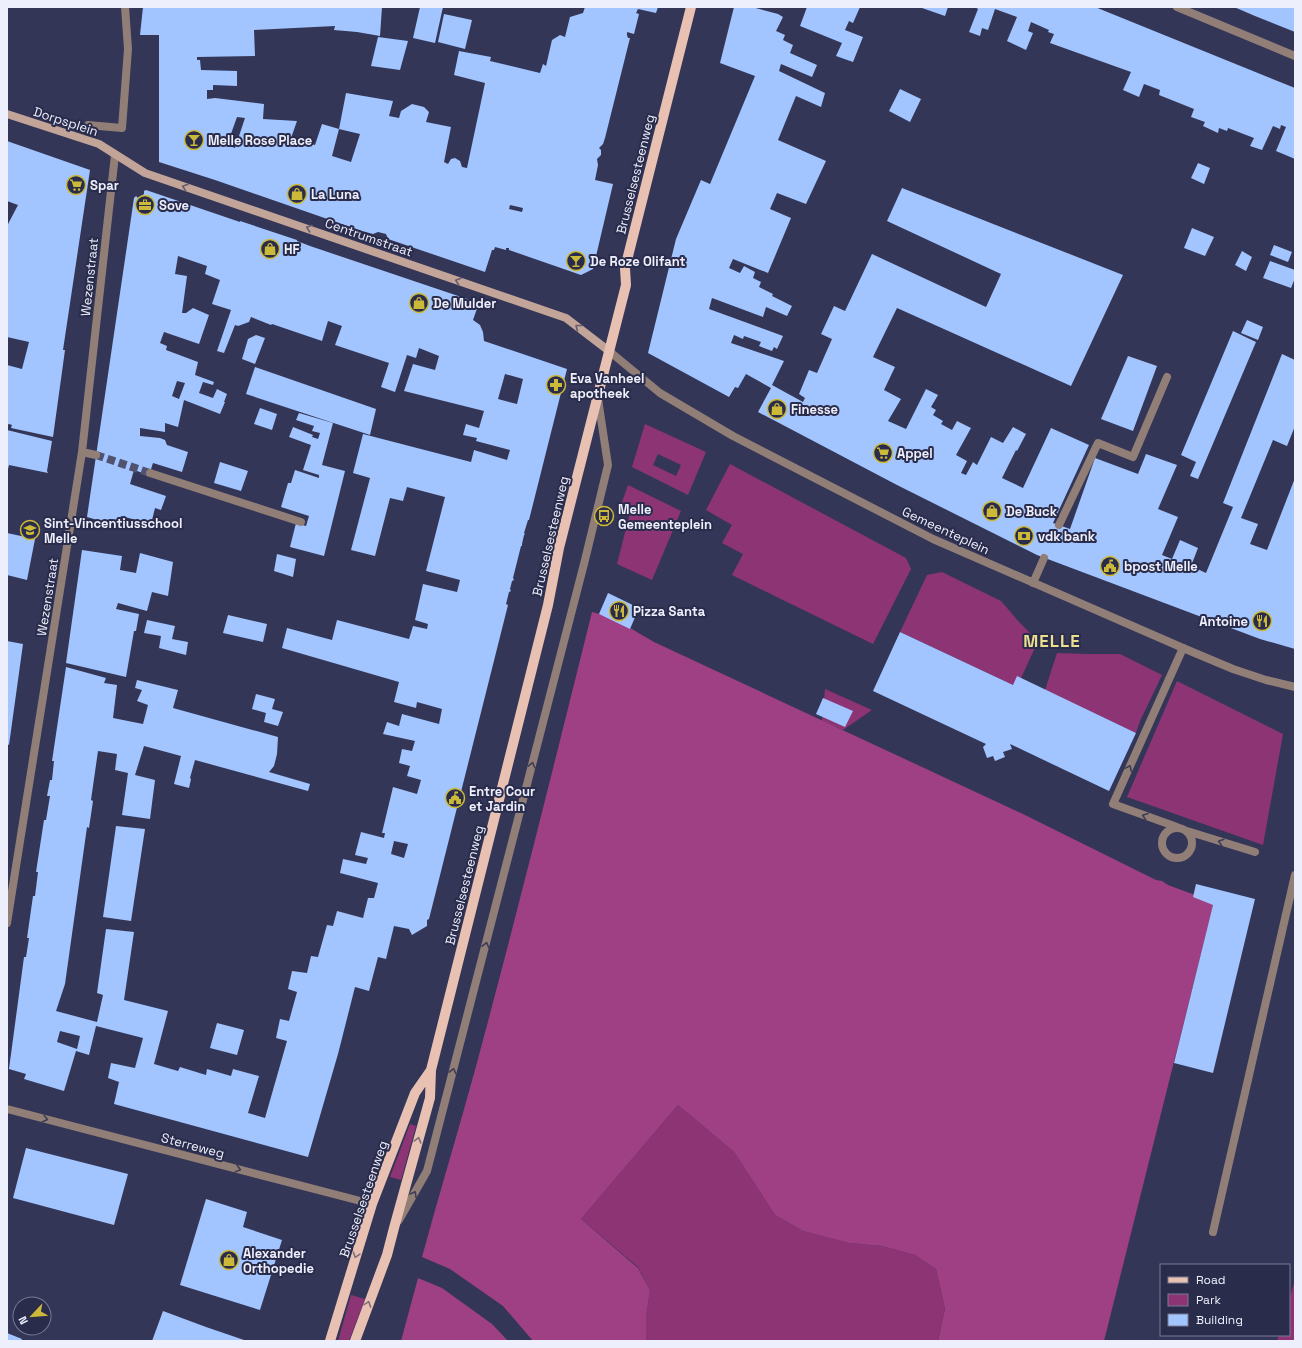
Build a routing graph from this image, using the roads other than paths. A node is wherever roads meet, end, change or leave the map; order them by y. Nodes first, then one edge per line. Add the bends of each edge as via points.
1 (125, 7) edge
2 (691, 7) edge
3 (1177, 7) edge
4 (1295, 56) edge
5 (7, 114) edge
6 (88, 125) dead end
7 (115, 155) junction
8 (609, 351) junction
9 (1167, 377) dead end
10 (598, 397) junction
11 (82, 452) junction
12 (96, 455) tunnel mouth
13 (150, 473) tunnel mouth
14 (301, 522) dead end
15 (1059, 525) dead end
16 (1044, 558) dead end
17 (1033, 583) junction
18 (1183, 648) junction
19 (1295, 687) edge
20 (1176, 827) junction
21 (1187, 831) junction
22 (1254, 852) dead end
23 (1295, 875) edge
24 (7, 923) edge
25 (431, 1070) junction
26 (7, 1109) edge
27 (372, 1204) junction
28 (394, 1228) junction
29 (1212, 1232) dead end
30 (330, 1341) edge
31 (355, 1341) edge

1 - 6 street via 128,49 122,128
2 - 8 main road, Brusselsesteenweg via 625,268 626,285
3 - 4 street
5 - 7 main road, Dorpsplein via 99,144
8 -> 7 main road, Centrumstraat via 566,318 145,173
7 - 11 street, Wezenstraat
8 - 10 main road, Brusselsesteenweg
8 - 17 street, Gemeenteplein via 660,393 733,436 933,539
9 - 15 street via 1133,457 1098,443
10 - 25 main road, Brusselsesteenweg
28 -> 10 street via 427,1171 585,560 608,465
11 - 12 street
11 - 24 street, Wezenstraat
13 - 14 street
16 - 17 street
17 - 18 street, Gemeenteplein
18 - 19 street, Gemeenteplein via 1233,669
20 -> 18 street via 1113,804
20 - 21 street
20 - 21 street via 1164,833 1161,843 1164,852 1172,858 1187,855 1190,850 1192,840
22 -> 21 street
23 - 29 street
25 - 27 main road, Brusselsesteenweg via 415,1094
28 -> 25 main road, Brusselsesteenweg via 430,1098
26 -> 27 street, Sterreweg
27 -> 30 main road, Brusselsesteenweg
31 -> 28 main road, Brusselsesteenweg via 387,1255

